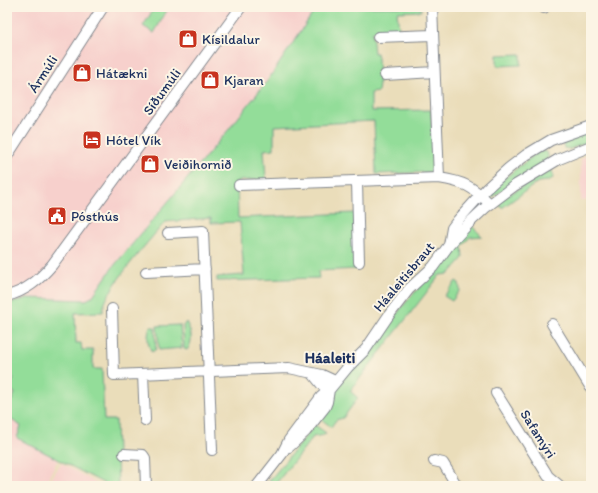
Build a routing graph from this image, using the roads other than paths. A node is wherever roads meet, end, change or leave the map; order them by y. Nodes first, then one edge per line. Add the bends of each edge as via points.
1 (103, 7) edge
2 (241, 7) edge
3 (432, 7) edge
4 (433, 35) junction
5 (378, 37) dead end
6 (434, 72) junction
7 (385, 75) dead end
8 (591, 126) edge
9 (591, 146) edge
10 (7, 156) edge
11 (439, 178) junction
12 (357, 181) junction
13 (239, 185) dead end
14 (480, 194) junction
15 (490, 204) junction
16 (168, 233) dead end
17 (449, 245) junction
18 (359, 262) dead end
19 (205, 269) junction
20 (146, 272) dead end
21 (7, 296) edge
22 (112, 309) dead end
23 (552, 324) dead end
24 (209, 371) junction
25 (144, 374) junction
26 (332, 385) junction
27 (591, 388) edge
28 (496, 393) dead end
29 (146, 420) dead end
30 (212, 450) dead end
31 (124, 454) dead end
32 (434, 461) dead end
33 (146, 486) edge
34 (257, 486) edge
35 (457, 486) edge
36 (560, 486) edge

1 - 10 street, Ármúli
2 - 21 street, Síðumúli via 54,262 30,287
3 - 4 street
4 - 5 street
4 - 6 street
6 - 7 street
6 - 11 street
8 - 14 street, Háaleitisbraut via 555,138 526,154
9 - 15 street, Háaleitisbraut via 543,168
11 - 12 street
11 - 14 street via 465,184
12 - 13 street
12 - 18 street
14 - 15 street
14 - 17 street, Háaleitisbraut via 452,228
15 - 17 street, Háaleitisbraut
16 - 19 street via 203,231
17 - 26 street, Háaleitisbraut via 433,268 409,289 366,349
19 - 20 street
19 - 24 street
22 - 25 street via 114,375
23 - 27 street
24 - 25 street
24 - 26 street via 289,368 313,374 322,385
24 - 30 street
25 - 29 street
26 - 34 street, Háaleitisbraut via 327,402 317,418 282,454
28 - 36 street, Safamýri via 548,476
31 - 33 street via 143,455
32 - 35 street via 443,463

